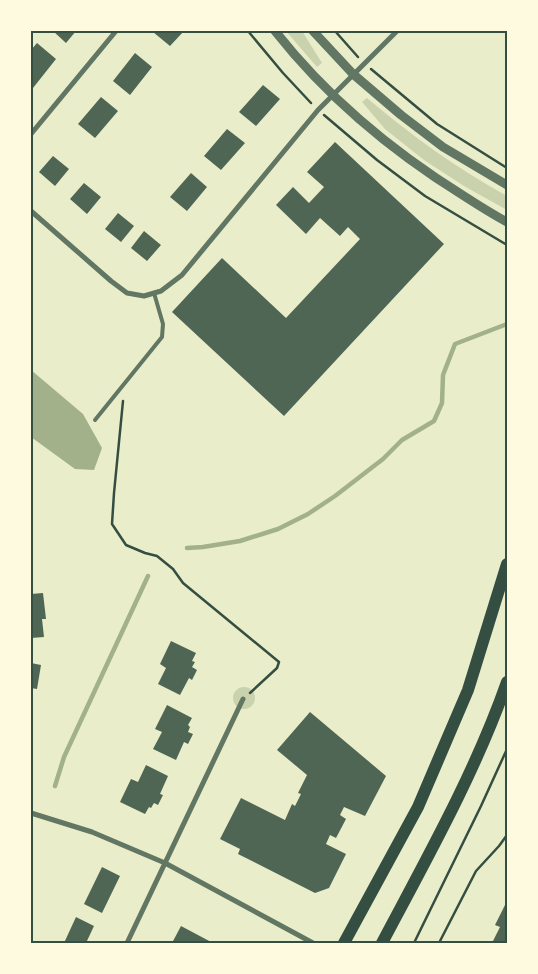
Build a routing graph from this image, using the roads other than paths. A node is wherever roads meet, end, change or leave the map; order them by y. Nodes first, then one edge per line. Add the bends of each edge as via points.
1 (116, 31) edge
2 (275, 31) edge
3 (313, 31) edge
4 (397, 31) edge
5 (352, 74) junction
6 (332, 95) junction
7 (31, 134) edge
8 (507, 186) edge
9 (31, 211) edge
10 (507, 222) edge
11 (154, 293) junction
12 (94, 420) dead end
13 (507, 564) edge
14 (507, 682) edge
15 (243, 699) road end
16 (31, 813) edge
17 (165, 863) junction
18 (127, 943) edge
19 (313, 943) edge
20 (344, 943) edge
21 (382, 943) edge

1 - 7 street
2 - 6 street
3 - 5 street
4 - 5 street
5 - 6 street
5 - 8 street via 443,147
6 - 10 street via 415,165
6 - 11 street via 182,275
9 - 11 street via 127,294 144,296
11 - 12 lane via 163,324 162,337
13 - 20 highway via 468,690 418,806
14 - 21 highway via 454,807
15 - 17 street
16 - 17 street via 92,832
17 - 18 street
17 - 19 street

